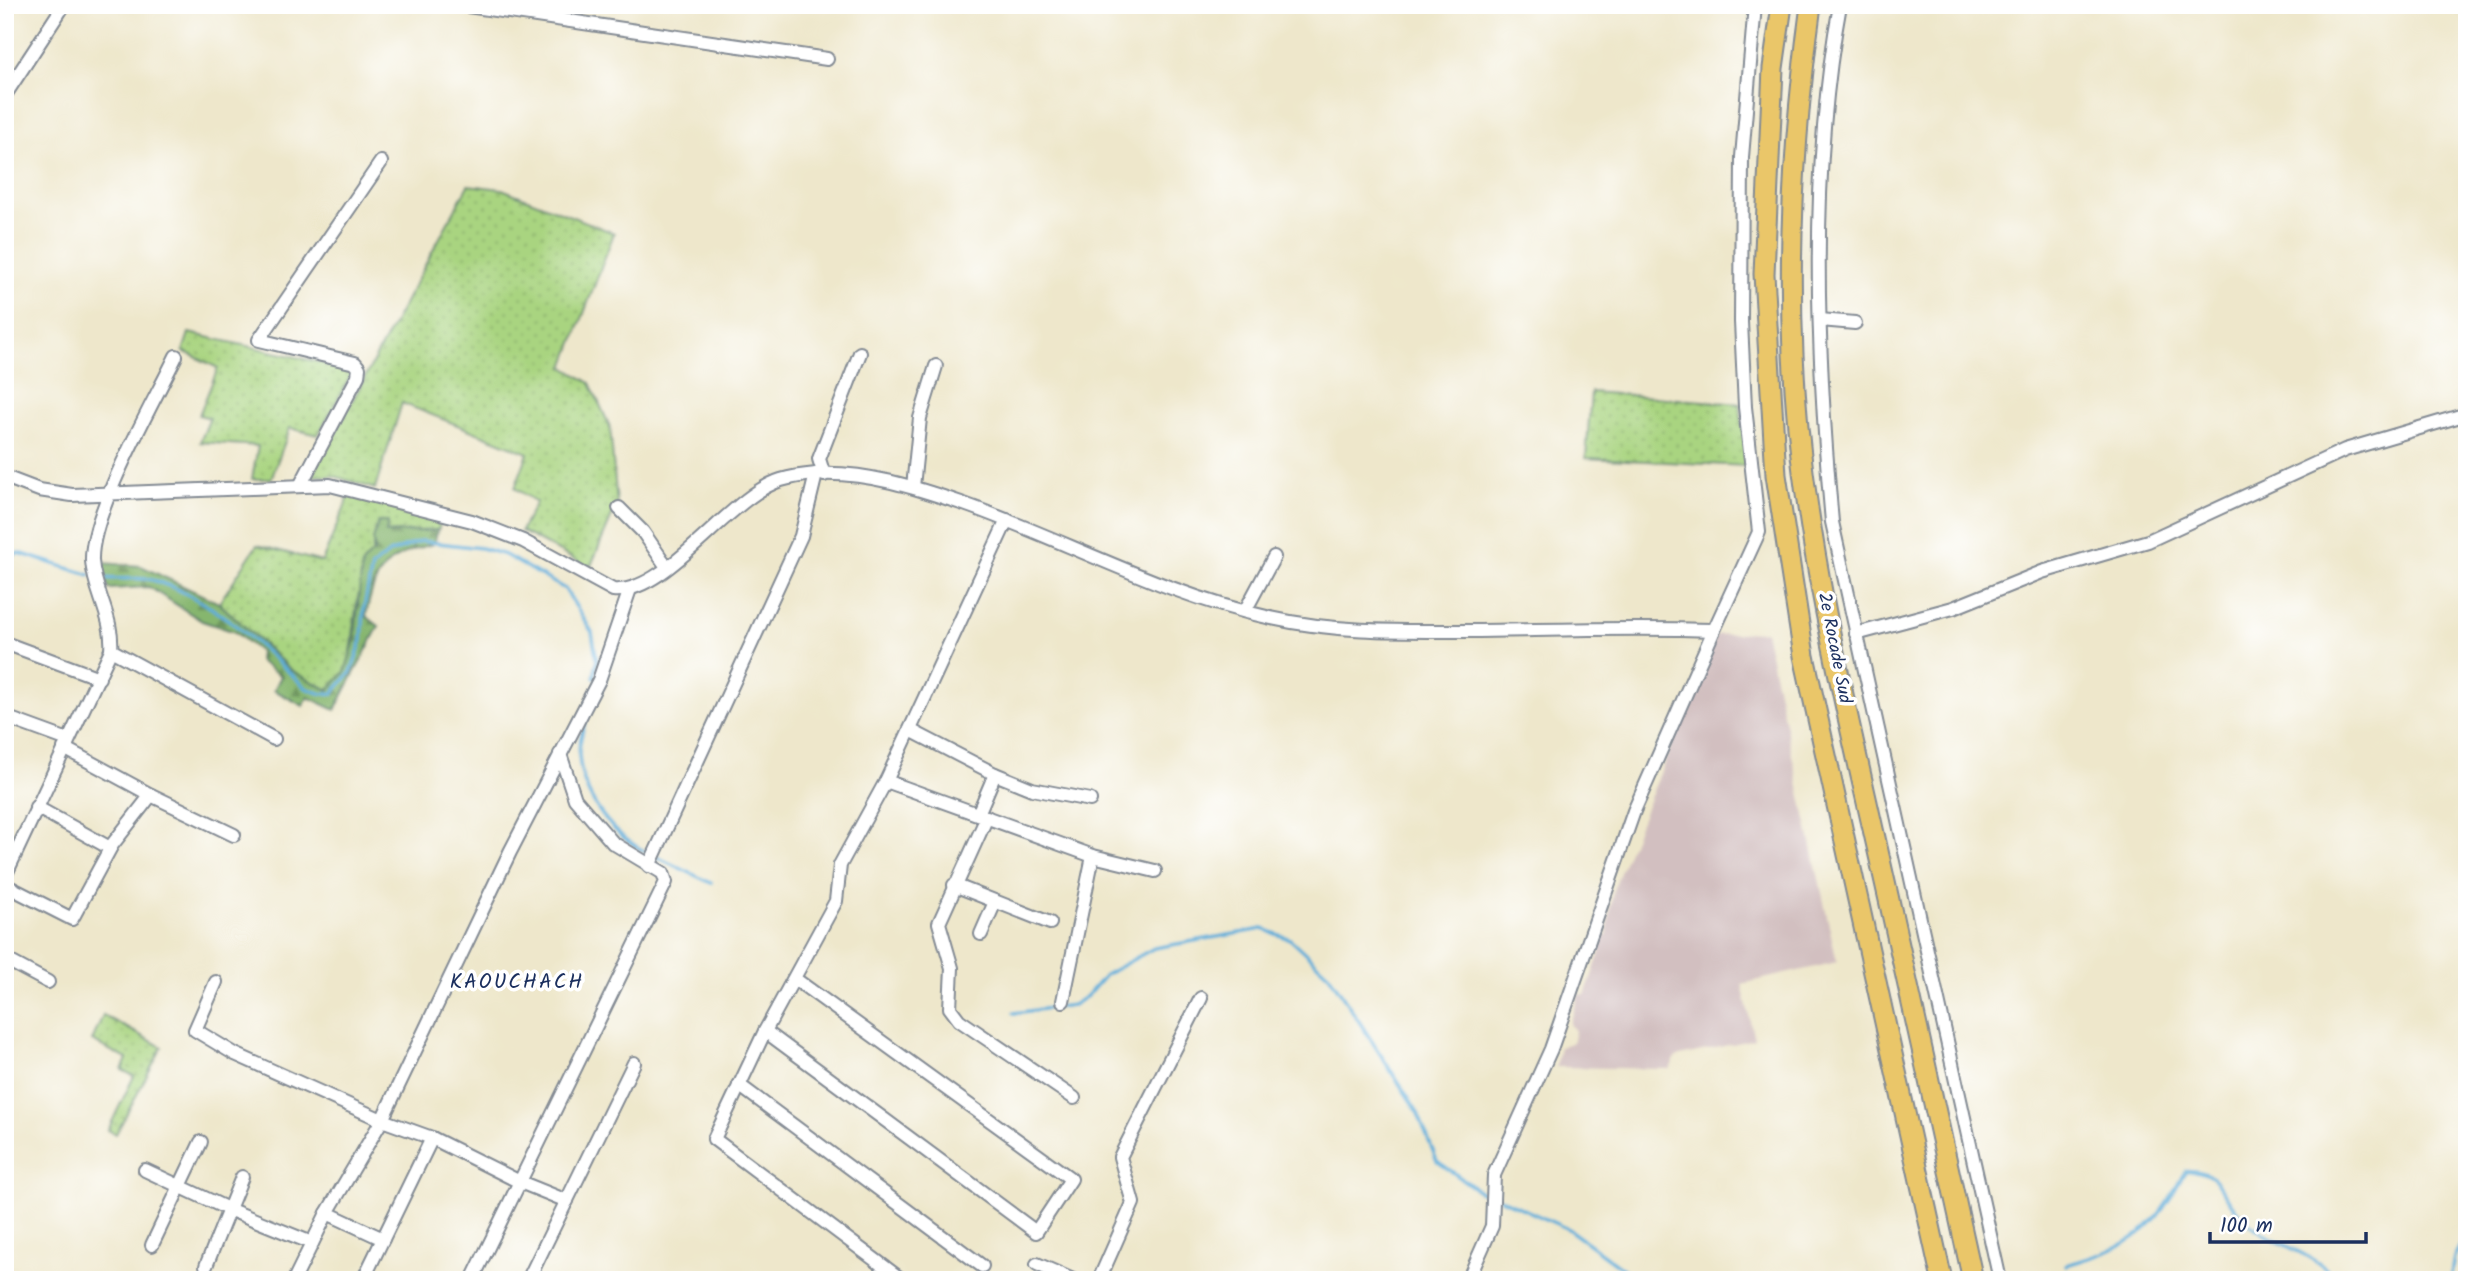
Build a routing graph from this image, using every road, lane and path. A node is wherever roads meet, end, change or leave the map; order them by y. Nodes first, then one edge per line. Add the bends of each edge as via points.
1 (64, 5) edge
2 (461, 5) edge
3 (1755, 5) edge
4 (1782, 5) edge
5 (1811, 5) edge
6 (1840, 5) edge
7 (827, 59) dead end
8 (5, 94) edge
9 (381, 162) dead end
10 (1820, 320) junction
11 (1855, 323) dead end
12 (860, 353) dead end
13 (176, 356) dead end
14 (936, 366) dead end
15 (2467, 414) edge
16 (820, 474) junction
17 (5, 477) edge
18 (301, 484) junction
19 (913, 487) junction
20 (110, 493) junction
21 (619, 508) dead end
22 (1007, 520) junction
23 (1273, 556) dead end
24 (667, 567) junction
25 (629, 592) junction
26 (1245, 611) junction
27 (1714, 630) junction
28 (1856, 634) junction
29 (5, 643) edge
30 (111, 650) junction
31 (99, 678) junction
32 (5, 717) edge
33 (910, 730) junction
34 (274, 739) dead end
35 (66, 744) junction
36 (560, 754) junction
37 (995, 774) junction
38 (886, 781) junction
39 (151, 795) junction
40 (1090, 800) dead end
41 (36, 807) junction
42 (983, 816) junction
43 (234, 835) dead end
44 (110, 848) junction
45 (1093, 856) junction
46 (649, 866) junction
47 (1155, 871) dead end
48 (5, 876) edge
49 (5, 885) edge
50 (954, 885) junction
51 (995, 902) junction
52 (1050, 923) dead end
53 (981, 934) dead end
54 (5, 959) edge
55 (795, 979) junction
56 (48, 982) dead end
57 (216, 982) dead end
58 (1201, 998) dead end
59 (1063, 1001) dead end
60 (765, 1031) junction
61 (634, 1063) dead end
62 (739, 1085) junction
63 (1074, 1098) dead end
64 (382, 1120) junction
65 (432, 1138) junction
66 (201, 1142) dead end
67 (145, 1170) dead end
68 (242, 1177) dead end
69 (520, 1182) junction
70 (179, 1187) junction
71 (567, 1201) junction
72 (228, 1209) junction
73 (327, 1213) junction
74 (383, 1239) junction
75 (312, 1243) junction
76 (152, 1245) dead end
77 (1037, 1264) dead end
78 (206, 1266) dead end
79 (982, 1266) dead end
80 (294, 1280) edge
81 (363, 1280) edge
82 (472, 1280) edge
83 (528, 1280) edge
84 (902, 1280) edge
85 (1073, 1280) edge
86 (1099, 1280) edge
87 (1468, 1280) edge
88 (1942, 1280) edge
89 (1973, 1280) edge
90 (2000, 1280) edge

1 - 8 street
2 - 7 street
3 - 27 street via 1742,157 1741,322 1759,532
4 - 88 highway, 2e Rocade Sud via 1773,68 1764,274 1776,475 1787,564
5 - 89 highway, 2e Rocade Sud via 1798,120 1793,269 1798,424 1806,497 1850,729
6 - 10 street via 1823,161
9 - 18 street via 258,340 355,363 359,368
10 - 11 street
10 - 28 street via 1832,522
12 - 16 street via 819,459
13 - 20 street
14 - 19 street via 923,399
15 - 28 street via 2345,450 2148,541 2042,572 1953,608
16 - 19 street
16 - 24 street via 779,480
16 - 46 street via 802,536
17 - 20 street via 39,490 72,495
18 - 20 street
18 - 25 street via 330,485 472,521 523,541 613,590
19 - 22 street
20 - 30 street via 92,561 112,634
21 - 24 street
22 - 26 street via 1194,596
22 - 33 street
23 - 26 street
24 - 25 street
25 - 36 street via 599,680
26 - 27 street via 1349,629
27 - 87 street via 1634,811 1552,1049 1494,1175 1494,1212
28 - 90 street
29 - 31 street
30 - 31 street
30 - 34 street
31 - 35 street
32 - 35 street
33 - 37 street
33 - 38 street
35 - 39 street
35 - 41 street
36 - 46 street via 575,799 613,843
36 - 64 street
37 - 40 street via 1032,789
37 - 42 street
38 - 42 street
38 - 55 street via 840,865 836,901
39 - 43 street
39 - 44 street
41 - 44 street
41 - 48 street
42 - 45 street
42 - 50 street
44 - 49 street via 72,919
45 - 47 street
45 - 59 street
46 - 69 street via 663,873 666,882
50 - 51 street
50 - 63 street via 939,923 951,968 953,1014
51 - 52 street
51 - 53 street
54 - 56 street
55 - 60 street
55 - 60 street via 1071,1179 1037,1232
57 - 64 street via 195,1030 235,1054
58 - 86 street via 1120,1157 1133,1203
60 - 62 street
61 - 71 street
62 - 79 street
62 - 84 street via 714,1139
64 - 65 street
64 - 73 street
65 - 69 street
65 - 74 street
66 - 70 street
67 - 70 street
68 - 72 street
69 - 71 street
69 - 82 street
70 - 72 street
70 - 76 street
71 - 83 street
72 - 75 street
72 - 78 street
73 - 74 street
73 - 75 street
74 - 81 street
75 - 80 street
77 - 85 street

